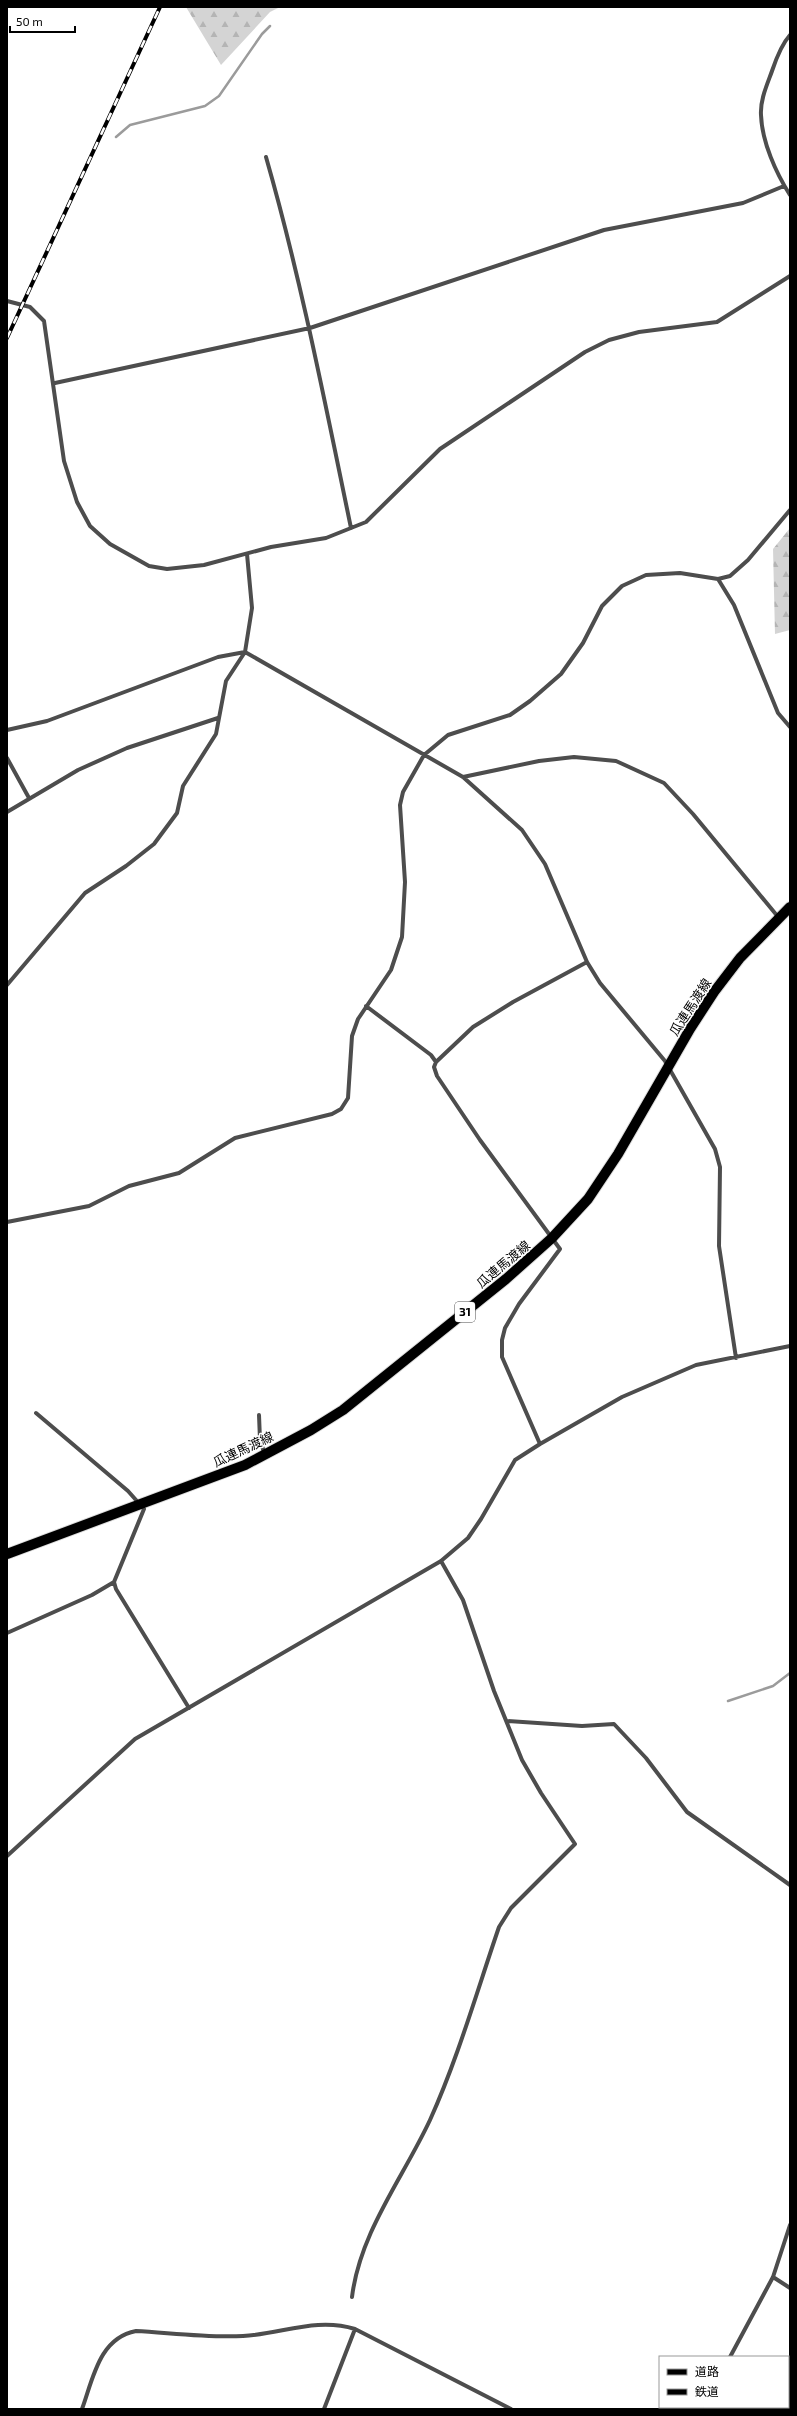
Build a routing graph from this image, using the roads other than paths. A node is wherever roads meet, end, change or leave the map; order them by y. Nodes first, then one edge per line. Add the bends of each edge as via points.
1 (790, 36) edge
2 (266, 157) dead end
3 (784, 186) junction
4 (790, 195) edge
5 (790, 276) edge
6 (7, 301) edge
7 (310, 328) junction
8 (55, 383) junction
9 (790, 510) edge
10 (351, 528) junction
11 (247, 554) junction
12 (718, 579) junction
13 (245, 652) junction
14 (218, 718) junction
15 (790, 727) edge
16 (7, 730) edge
17 (424, 755) junction
18 (7, 758) edge
19 (463, 777) junction
20 (29, 798) junction
21 (7, 812) edge
22 (790, 907) edge
23 (779, 918) junction
24 (587, 962) junction
25 (7, 986) edge
26 (366, 1006) junction
27 (436, 1062) junction
28 (668, 1068) junction
29 (7, 1222) edge
30 (552, 1238) junction
31 (790, 1346) edge
32 (736, 1358) junction
33 (36, 1413) dead end
34 (259, 1415) dead end
35 (540, 1444) junction
36 (265, 1455) junction
37 (140, 1505) junction
38 (7, 1554) edge
39 (442, 1561) junction
40 (114, 1582) junction
41 (7, 1633) edge
42 (189, 1708) junction
43 (507, 1721) junction
44 (7, 1856) edge
45 (790, 1885) edge
46 (790, 2225) edge
47 (773, 2277) junction
48 (790, 2288) edge
49 (352, 2296) dead end
50 (355, 2329) junction
51 (731, 2356) edge
52 (82, 2409) edge
53 (324, 2409) edge
54 (511, 2409) edge

1 - 3 street via 785,41 775,64 763,98 761,114 764,137
2 - 7 street via 291,245
3 - 4 street
3 - 7 street via 744,203 604,230
5 - 10 street via 717,322 639,332 609,340 585,352 440,449 366,522
6 - 8 street via 30,307 44,321
7 - 8 street
7 - 10 street
8 - 11 street via 64,461 77,502 90,526 110,544 149,566 167,569 204,565
9 - 12 street via 748,560 730,576
10 - 11 street via 326,538 271,547
11 - 13 street via 252,608
12 - 15 street via 734,605 778,712
12 - 17 street via 680,573 646,575 622,586 602,606 583,643 561,674 530,701 510,715 448,735
13 - 14 street via 226,681
13 - 16 street via 218,657 47,721
13 - 17 street
14 - 20 street via 127,748 78,770
14 - 25 street via 216,734 183,786 177,813 154,844 85,893
17 - 19 street
17 - 26 street via 403,792 400,806 406,882 402,937 391,970
18 - 20 street
19 - 23 street via 539,761 574,757 616,761 664,783 694,814
19 - 24 street via 522,830 546,864
20 - 21 street
22 - 23 main road, 瓜連馬渡線 / 31
23 - 28 main road, 瓜連馬渡線 / 31 via 740,958 714,992
24 - 27 street via 512,1002 472,1027
24 - 28 street via 600,983 657,1049
26 - 27 street via 431,1055
26 - 29 street via 352,1036 348,1098 341,1109 332,1114 235,1138 179,1173 129,1186 89,1206
27 - 30 street via 434,1067 441,1082
28 - 30 main road, 瓜連馬渡線 / 31 via 600,1181 576,1214
28 - 32 street via 715,1149 720,1167 719,1246
30 - 35 street via 560,1249 519,1304 504,1328 502,1340 502,1357
30 - 36 main road, 瓜連馬渡線 / 31 via 506,1279 343,1410
31 - 32 street
32 - 35 street via 696,1365 652,1382
33 - 37 street via 128,1491
34 - 36 street via 260,1440
35 - 39 street via 515,1460 482,1519 468,1538
36 - 37 main road, 瓜連馬渡線 / 31
37 - 38 main road, 瓜連馬渡線 / 31
37 - 40 street via 144,1509 143,1515
39 - 42 street
39 - 43 street via 463,1600
40 - 41 street via 92,1595
40 - 42 street
42 - 44 street via 135,1740
43 - 45 street via 582,1726 614,1724 646,1758 687,1812
43 - 49 street via 522,1760 575,1844 510,1908 499,1927 450,2072 429,2121 370,2235 355,2274
46 - 47 street
47 - 48 street
47 - 51 street
50 - 52 street via 339,2324 321,2323 242,2336 136,2331 125,2333 117,2337 104,2351
50 - 53 street
50 - 54 street

